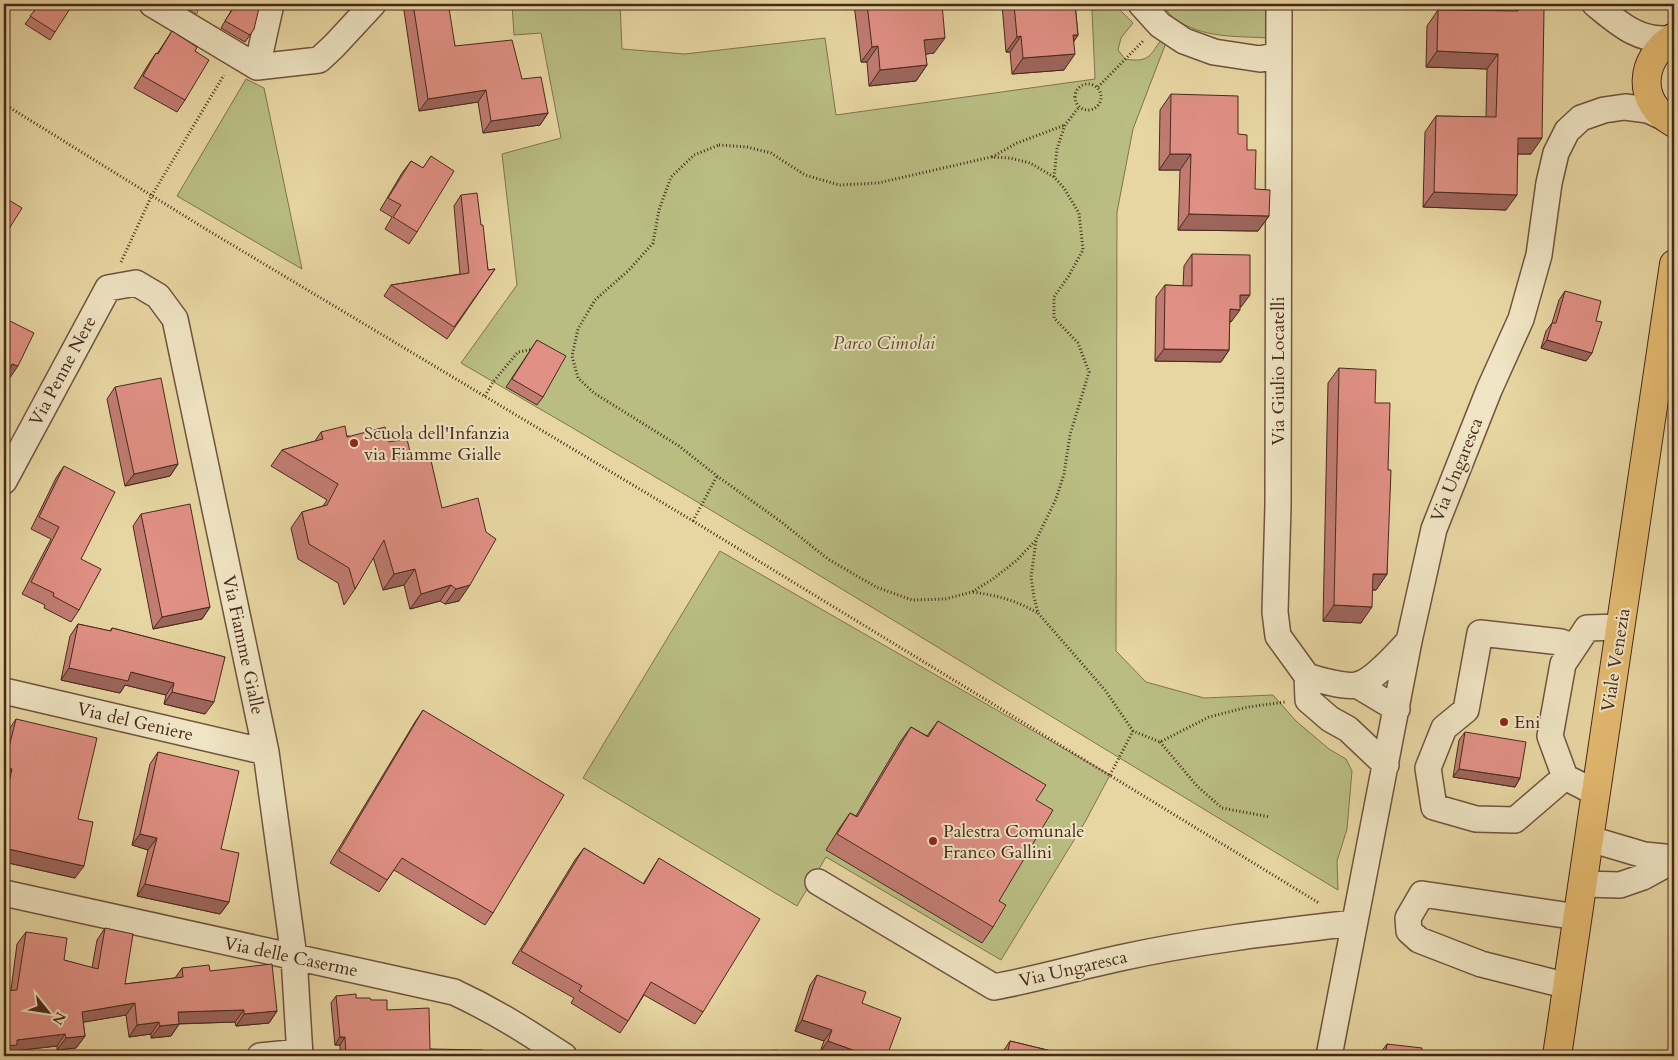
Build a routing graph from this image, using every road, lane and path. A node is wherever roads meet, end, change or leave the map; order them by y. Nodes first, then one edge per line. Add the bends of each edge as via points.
1 (152, 4) edge
2 (271, 4) edge
3 (373, 4) edge
4 (1141, 4) edge
5 (1279, 4) edge
6 (1595, 4) edge
7 (1160, 25) junction
8 (1674, 38) edge
9 (236, 55) junction
10 (1278, 56) junction
11 (257, 67) junction
12 (1098, 87) junction
13 (4, 104) edge
14 (1079, 107) junction
15 (1670, 121) edge
16 (1065, 125) junction
17 (991, 157) junction
18 (1054, 176) junction
19 (152, 195) junction
20 (1674, 264) edge
21 (108, 288) junction
22 (539, 350) edge
23 (564, 355) edge
24 (572, 356) junction
25 (485, 396) junction
26 (717, 476) junction
27 (4, 481) edge
28 (693, 521) junction
29 (1036, 540) junction
30 (972, 592) junction
31 (1038, 613) junction
32 (1621, 627) junction
33 (1409, 641) junction
34 (1574, 647) junction
35 (1358, 685) junction
36 (1307, 688) junction
37 (4, 691) edge
38 (1395, 718) junction
39 (1348, 730) junction
40 (1133, 731) junction
41 (1160, 742) junction
42 (266, 752) junction
43 (1386, 765) junction
44 (1110, 776) junction
45 (1565, 777) junction
46 (1596, 793) junction
47 (1270, 817) dead end
48 (1590, 838) junction
49 (1674, 859) edge
50 (818, 882) dead end
51 (1583, 884) junction
52 (4, 893) edge
53 (1320, 903) dead end
54 (1578, 918) junction
55 (1354, 924) junction
56 (294, 957) junction
57 (1568, 986) junction
58 (300, 1054) edge
59 (260, 1056) edge
60 (564, 1056) edge
61 (1329, 1056) edge
62 (1558, 1056) edge

1 - 9 street
2 - 11 street
3 - 11 street via 319,60
4 - 7 street
5 - 10 street, Via Giulio Locatelli
6 - 8 street via 1640,36 1660,40
7 - 10 street via 1184,41 1214,52 1260,59
7 - 12 path
8 - 15 main road via 1652,57 1646,84 1656,109
9 - 11 street
9 - 19 path
10 - 36 street, Via Giulio Locatelli via 1275,612 1278,636
12 - 14 path via 1102,97 1098,107 1089,111
12 - 14 path via 1088,83 1078,88 1074,98
13 - 19 path
14 - 16 path
15 - 33 street, Via Ungaresca via 1648,110 1625,107 1580,118 1567,131 1556,153 1539,255 1521,319 1434,529
16 - 17 path via 1017,143
16 - 18 path via 1057,150
17 - 18 path via 1030,163
17 - 24 path via 878,183 839,185 805,175 770,154 747,146 718,145 694,155 672,177 659,210 653,243 595,300 578,329
18 - 29 path via 1080,213 1082,250 1054,297 1054,318 1078,343 1089,372 1070,435 1064,474
19 - 21 path
19 - 25 path
20 - 32 main road, Viale Venezia
21 - 27 street, Via Penne Nere
21 - 42 street, Via Fiamme Gialle via 136,283 158,296 175,319
22 - 25 path via 531,348 518,352
23 - 24 path
24 - 26 path via 578,378 594,393 679,446
25 - 28 path
26 - 28 path
26 - 30 path via 828,559 876,587 912,600 945,599
28 - 44 path
29 - 30 path via 1011,565
29 - 31 path via 1031,576
30 - 31 path via 1017,601
31 - 40 path via 1105,690
32 - 34 street via 1587,628
32 - 46 main road, Viale Venezia
33 - 35 street via 1382,670
33 - 38 street, Via Ungaresca
34 - 45 street via 1563,664 1550,736
34 - 45 street via 1561,642 1480,633 1466,710 1444,728 1428,768 1434,807 1476,819 1515,820
35 - 36 street via 1322,681
35 - 38 street
36 - 39 street, Via Giulio Locatelli via 1330,719
36 - 41 path via 1209,717
37 - 42 street, Via del Geniere
38 - 39 street
38 - 43 street, Via Ungaresca
39 - 43 street, Via Giulio Locatelli
40 - 41 path
40 - 44 path
41 - 47 path via 1197,786 1222,808
42 - 56 street, Via Fiamme Gialle
43 - 55 street, Via Ungaresca
44 - 53 path
45 - 46 street
46 - 48 main road, Viale Venezia
48 - 49 street via 1644,855
48 - 51 main road, Viale Venezia
49 - 51 street via 1643,877 1620,885
50 - 55 street, Via Ungaresca via 994,987 1120,958 1240,936
51 - 54 main road, Viale Venezia
52 - 56 street, Via delle Caserme
54 - 57 main road, Viale Venezia
54 - 57 street via 1422,894 1408,918 1409,932 1418,940 1481,964
55 - 61 street, Via Ungaresca
56 - 58 street, Via Fiamme Gialle
56 - 60 street, Via delle Caserme via 454,992 515,1023
57 - 62 main road, Viale Venezia
58 - 59 street

